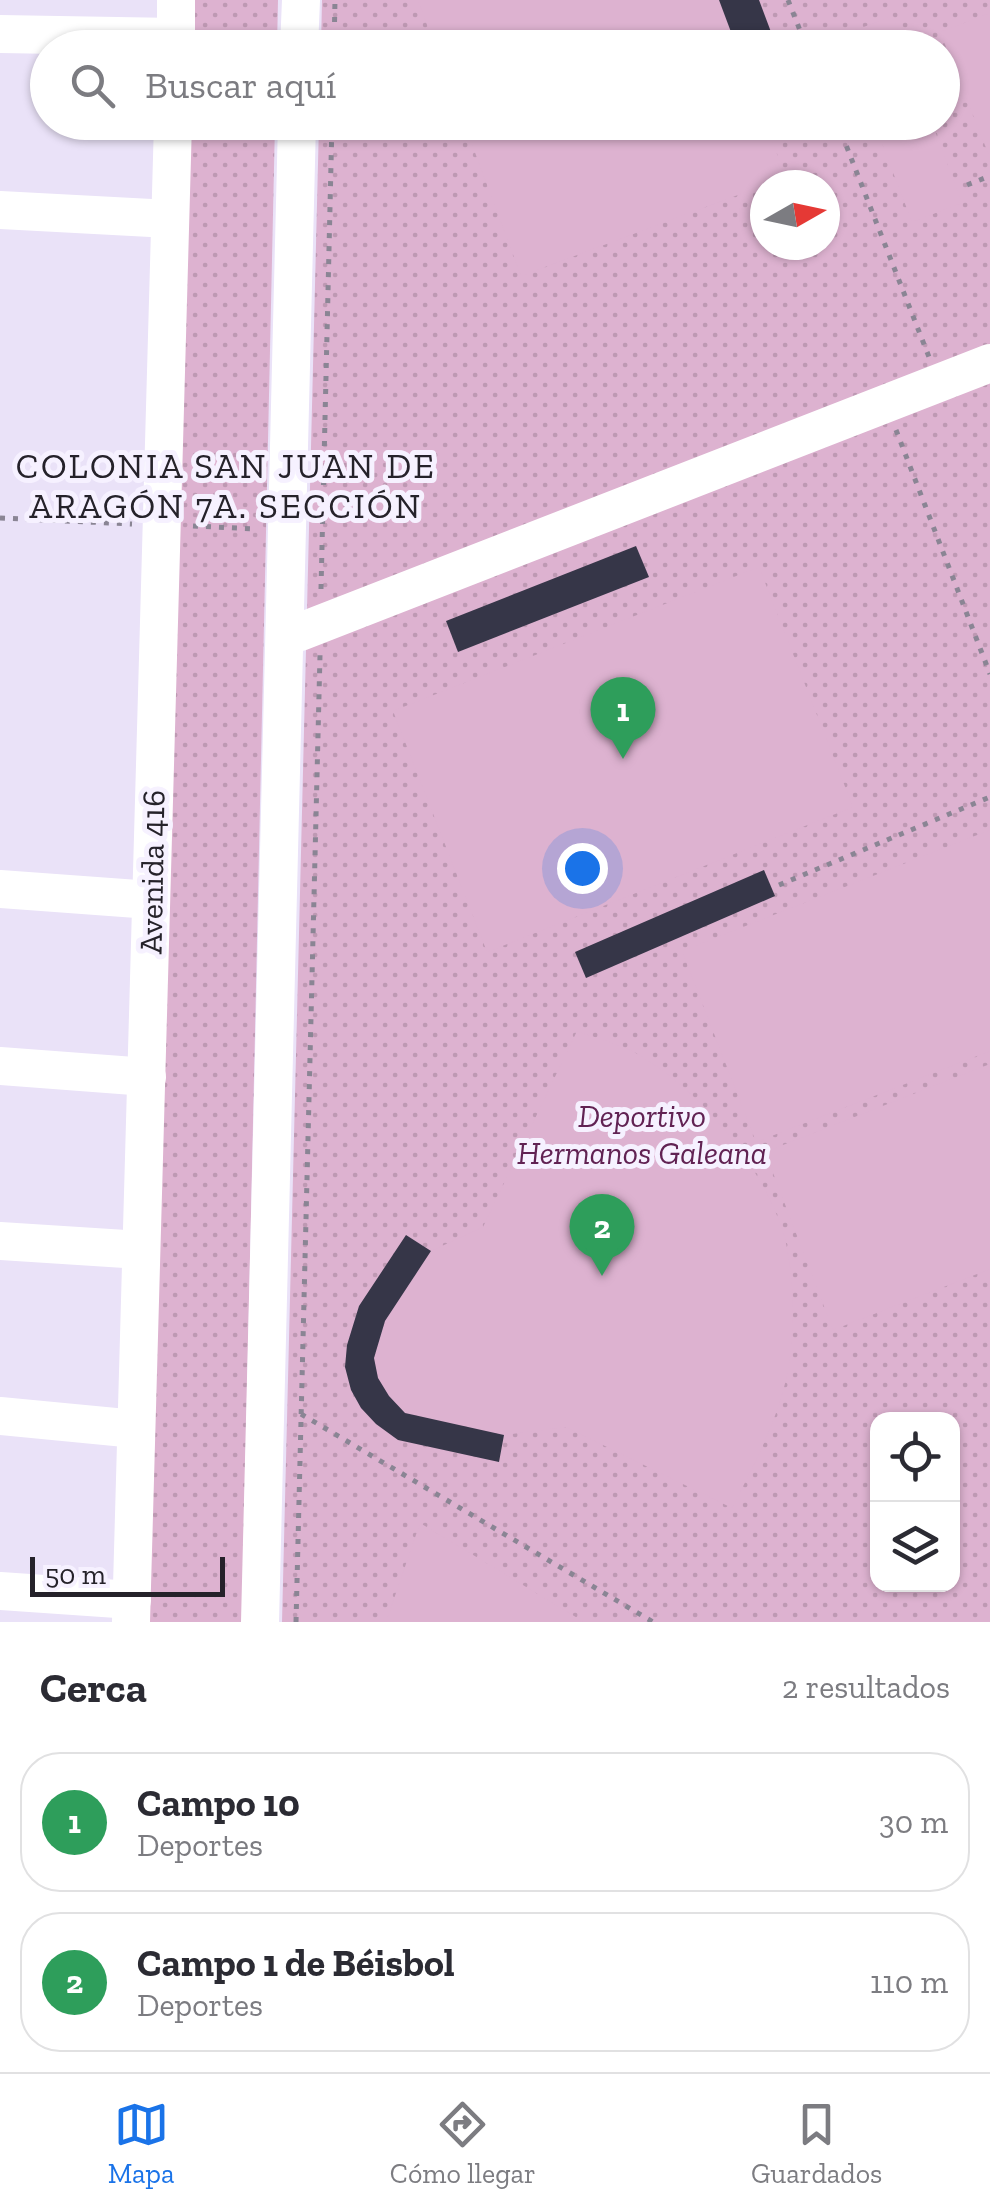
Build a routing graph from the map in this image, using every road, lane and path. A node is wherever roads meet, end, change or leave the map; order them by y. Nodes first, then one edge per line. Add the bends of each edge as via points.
1 (300, 0) edge
2 (335, 0) edge
3 (788, 0) edge
4 (176, 28) edge
5 (117, 30) edge
6 (299, 30) edge
7 (334, 30) edge
8 (800, 30) edge
9 (30, 33) edge
10 (0, 34) edge
11 (172, 140) edge
12 (297, 140) edge
13 (331, 140) edge
14 (843, 140) edge
15 (990, 176) edge
16 (967, 185) dead end
17 (0, 210) edge
18 (170, 219) junction
19 (990, 363) edge
20 (940, 383) junction
21 (886, 404) junction
22 (310, 628) junction
23 (990, 674) edge
24 (990, 797) edge
25 (778, 884) dead end
26 (0, 890) edge
27 (151, 900) junction
28 (0, 1066) edge
29 (147, 1078) junction
30 (0, 1240) edge
31 (140, 1250) junction
32 (301, 1414) junction
33 (0, 1416) edge
34 (136, 1429) junction
35 (0, 1591) edge
36 (131, 1611) edge
37 (260, 1622) edge
38 (296, 1622) edge
39 (653, 1622) edge

1 - 6 street
2 - 7 path
3 - 8 path
4 - 5 street
9 - 10 street
11 - 18 street, Avenida 416
12 - 37 street
13 - 22 path
14 - 20 path
15 - 16 path
17 - 18 street
18 - 27 street, Avenida 416
19 - 20 street
20 - 21 street
21 - 22 street
21 - 23 path
22 - 32 path
24 - 25 path
26 - 27 street
27 - 29 street, Avenida 416
28 - 29 street
29 - 31 street, Avenida 416
30 - 31 street
31 - 34 street, Avenida 416
32 - 38 path
32 - 39 path
33 - 34 street
34 - 36 street, Avenida 416
35 - 36 street

